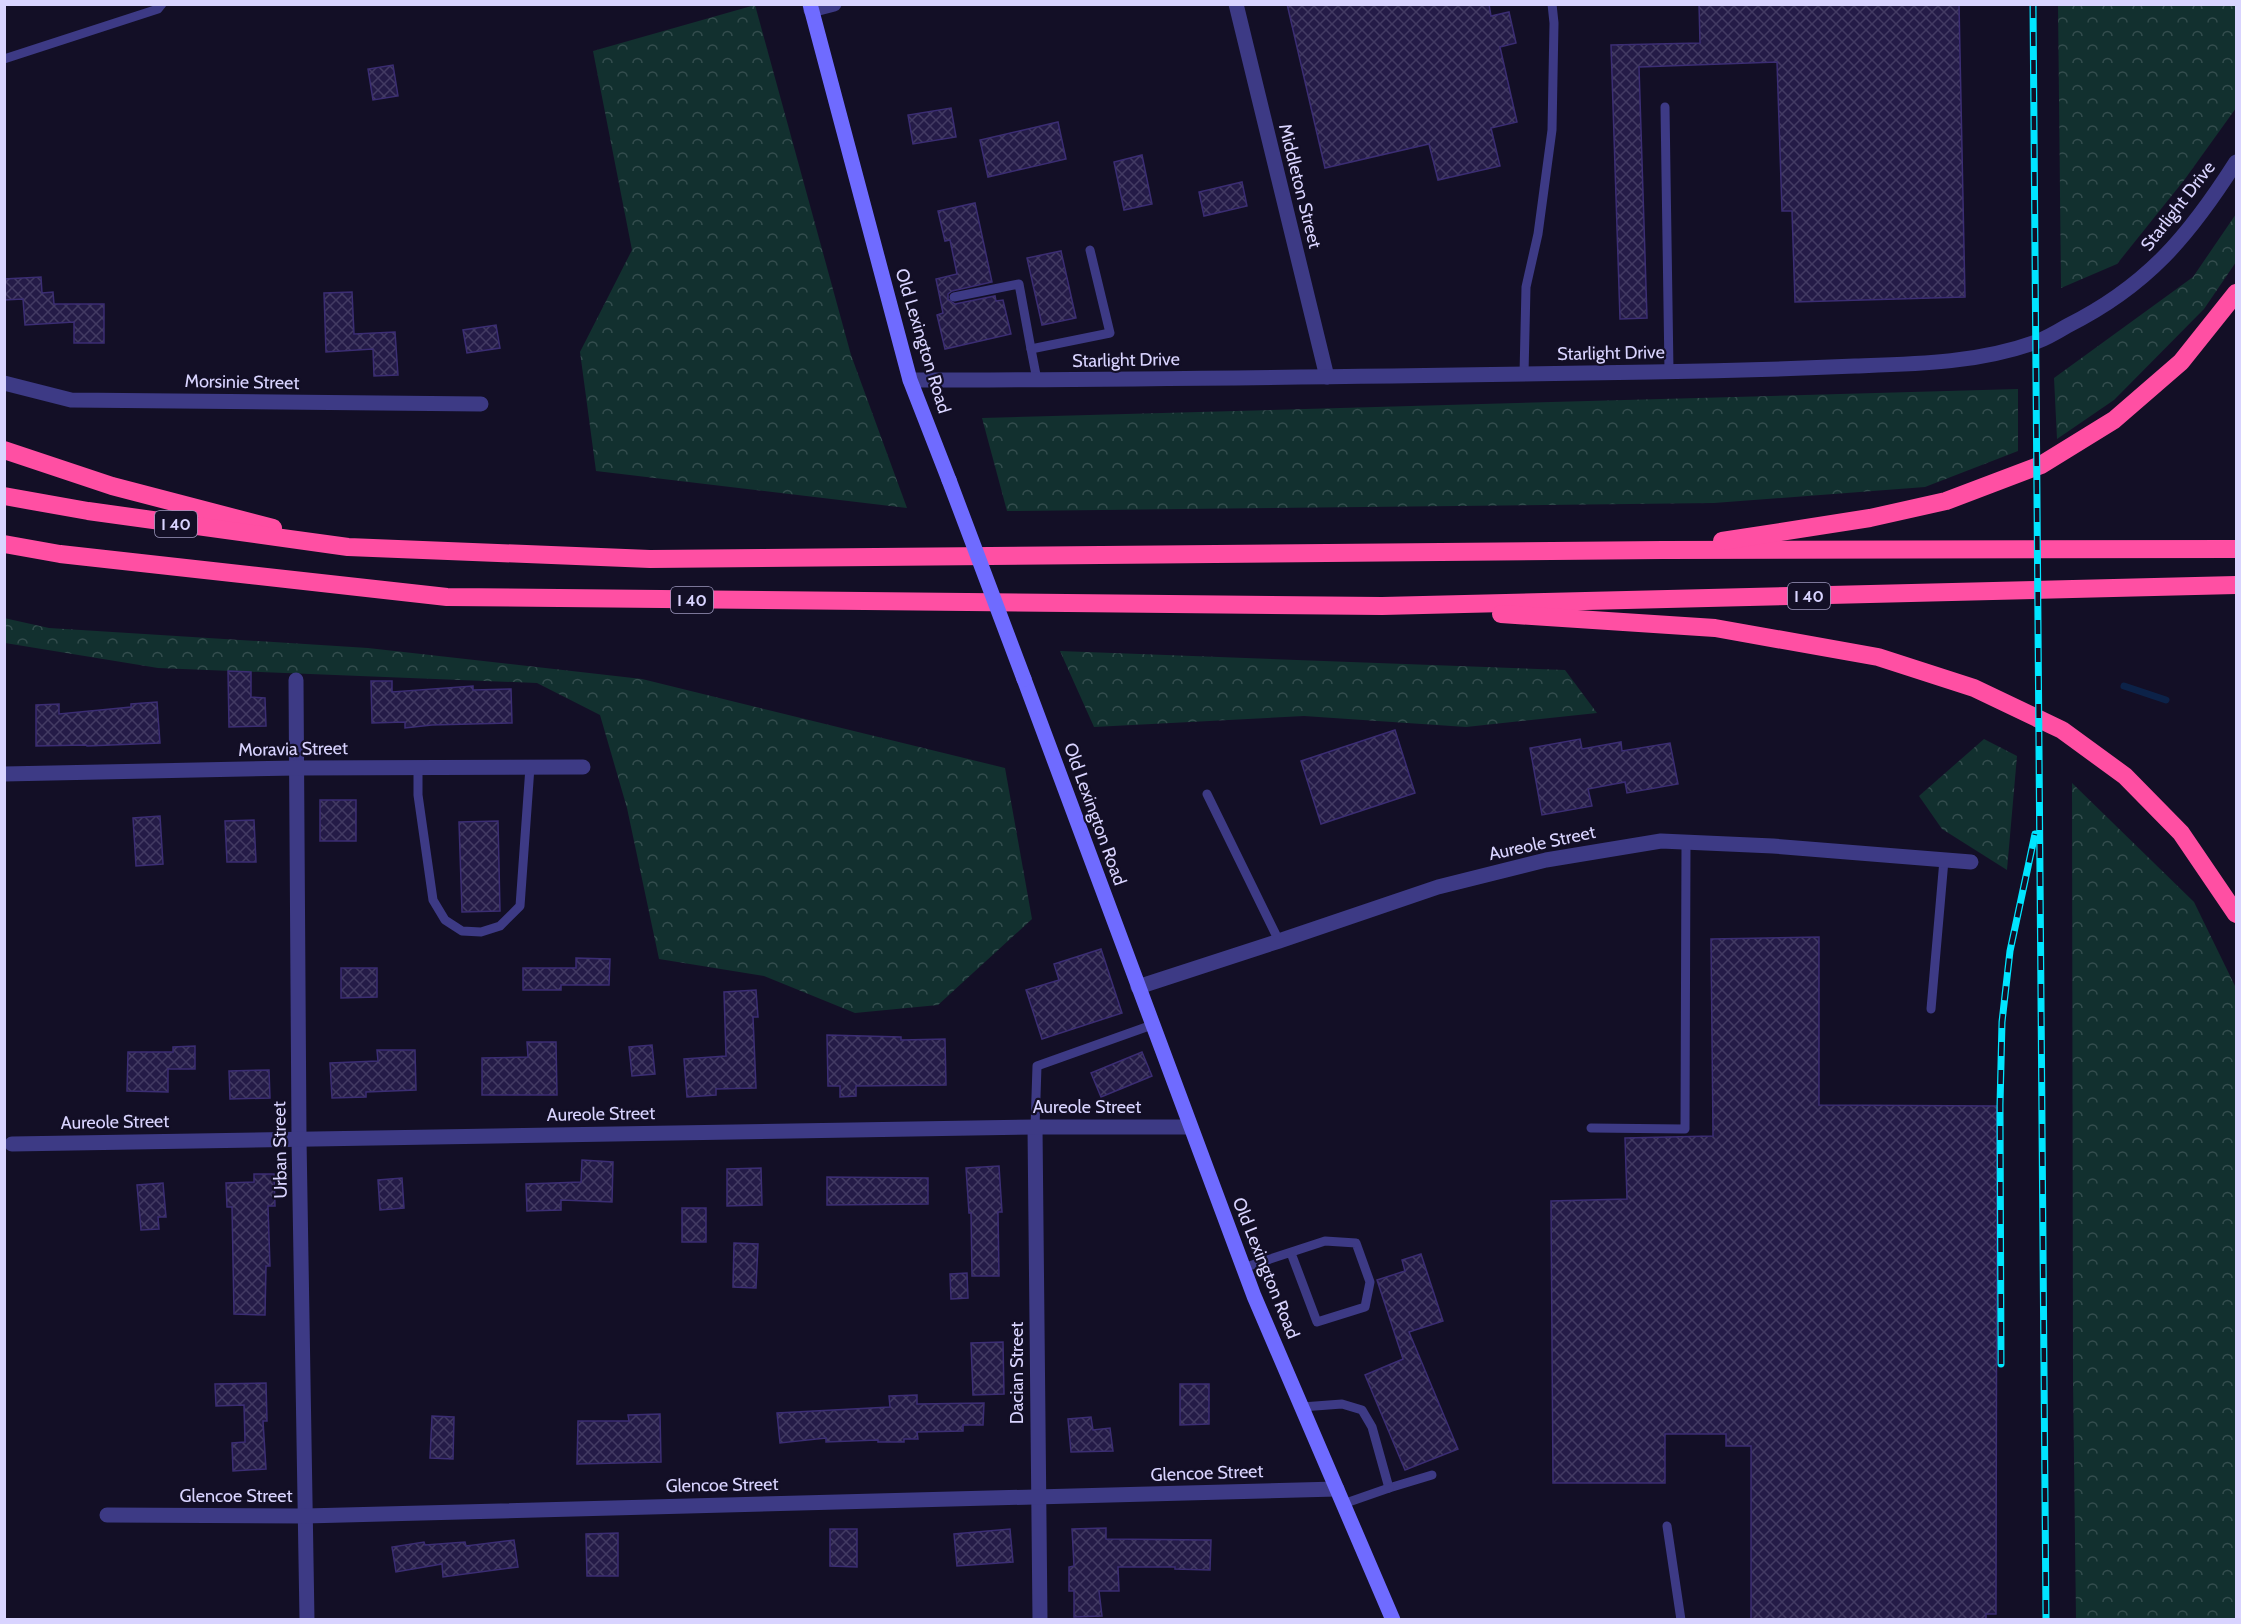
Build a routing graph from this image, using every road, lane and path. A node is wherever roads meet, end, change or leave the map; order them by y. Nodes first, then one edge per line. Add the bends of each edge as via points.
1 (162, 4) edge
2 (834, 4) edge
3 (1236, 4) edge
4 (1552, 4) edge
5 (810, 7) edge
6 (4, 58) edge
7 (1665, 107) dead end
8 (2236, 162) edge
9 (1090, 250) dead end
10 (2236, 293) edge
11 (954, 297) dead end
12 (1031, 349) junction
13 (1669, 372) junction
14 (1524, 374) junction
15 (1327, 377) junction
16 (910, 380) junction
17 (1037, 380) junction
18 (4, 383) edge
19 (481, 405) dead end
20 (4, 450) edge
21 (4, 496) edge
22 (4, 544) edge
23 (348, 547) junction
24 (2236, 549) edge
25 (1662, 550) junction
26 (2236, 585) edge
27 (1382, 606) junction
28 (296, 680) dead end
29 (418, 767) junction
30 (530, 767) junction
31 (583, 767) dead end
32 (296, 768) junction
33 (4, 774) edge
34 (1207, 794) dead end
35 (1686, 842) junction
36 (1944, 860) junction
37 (1971, 862) dead end
38 (2236, 914) edge
39 (1279, 941) junction
40 (1138, 987) junction
41 (1931, 1009) dead end
42 (1152, 1025) junction
43 (1035, 1127) junction
44 (1190, 1127) junction
45 (1591, 1128) dead end
46 (299, 1138) junction
47 (12, 1144) dead end
48 (1291, 1252) junction
49 (1244, 1268) junction
50 (1302, 1407) junction
51 (1432, 1475) dead end
52 (1389, 1488) junction
53 (1337, 1489) junction
54 (1037, 1497) junction
55 (1344, 1504) junction
56 (107, 1515) dead end
57 (305, 1516) junction
58 (1667, 1526) dead end
59 (307, 1620) edge
60 (1040, 1620) edge
61 (1393, 1620) edge
62 (1681, 1620) edge

1 - 6 lane via 158,9
2 - 5 street
3 - 15 street, Middleton Street
4 - 14 lane via 1552,130 1538,234 1526,287
5 - 16 main road, Old Lexington Road
7 - 13 lane
8 - 13 street, Starlight Drive via 2183,237 2150,273 2102,307 2037,341 1975,358 1925,364
9 - 12 lane via 1110,333
10 - 25 highway via 2181,362 2114,420 2035,468 1946,501 1870,518
11 - 12 lane via 1019,284
12 - 17 lane
13 - 14 street, Starlight Drive
14 - 15 street, Starlight Drive
15 - 17 street, Starlight Drive
16 - 17 street, Starlight Drive
16 - 40 main road, Old Lexington Road, bridge
18 - 19 street, Morsinie Street via 71,400
20 - 23 highway via 112,486
21 - 23 highway, I 40 via 88,512
22 - 27 highway, I 40 via 60,554 447,597
23 - 25 highway, I 40 via 650,559
24 - 25 highway, I 40
26 - 27 highway, I 40
27 - 38 highway via 1714,628 1878,657 1974,688 2062,730 2125,776 2181,833
28 - 32 street, Urban Street
29 - 30 street, Moravia Street
29 - 30 lane via 418,795 433,900 446,920 462,931 481,932 500,926 520,906
29 - 32 street, Moravia Street
30 - 31 street, Moravia Street
32 - 33 street, Moravia Street
32 - 46 street, Urban Street
34 - 39 lane
35 - 36 street, Aureole Street
35 - 39 street, Aureole Street via 1661,841 1524,866 1438,887
35 - 45 lane via 1684,1129
36 - 37 street, Aureole Street
36 - 41 lane
39 - 40 street, Aureole Street
40 - 42 main road, Old Lexington Road
42 - 43 lane via 1037,1066
42 - 44 main road, Old Lexington Road
43 - 44 street, Aureole Street
43 - 46 street, Aureole Street
43 - 54 street, Dacian Street
44 - 49 main road, Old Lexington Road
46 - 47 street, Aureole Street
46 - 57 street, Urban Street
48 - 48 lane via 1325,1241 1356,1242 1370,1282 1365,1307 1317,1322
48 - 49 lane
49 - 50 main road, Old Lexington Road
50 - 52 lane via 1342,1404 1362,1410 1372,1426
50 - 53 main road, Old Lexington Road
51 - 52 lane
52 - 55 lane
53 - 54 street, Glencoe Street
53 - 55 main road, Old Lexington Road
54 - 57 street, Glencoe Street
54 - 60 street, Dacian Street
55 - 61 main road, Old Lexington Road
56 - 57 street, Glencoe Street
57 - 59 street, Urban Street
58 - 62 lane

